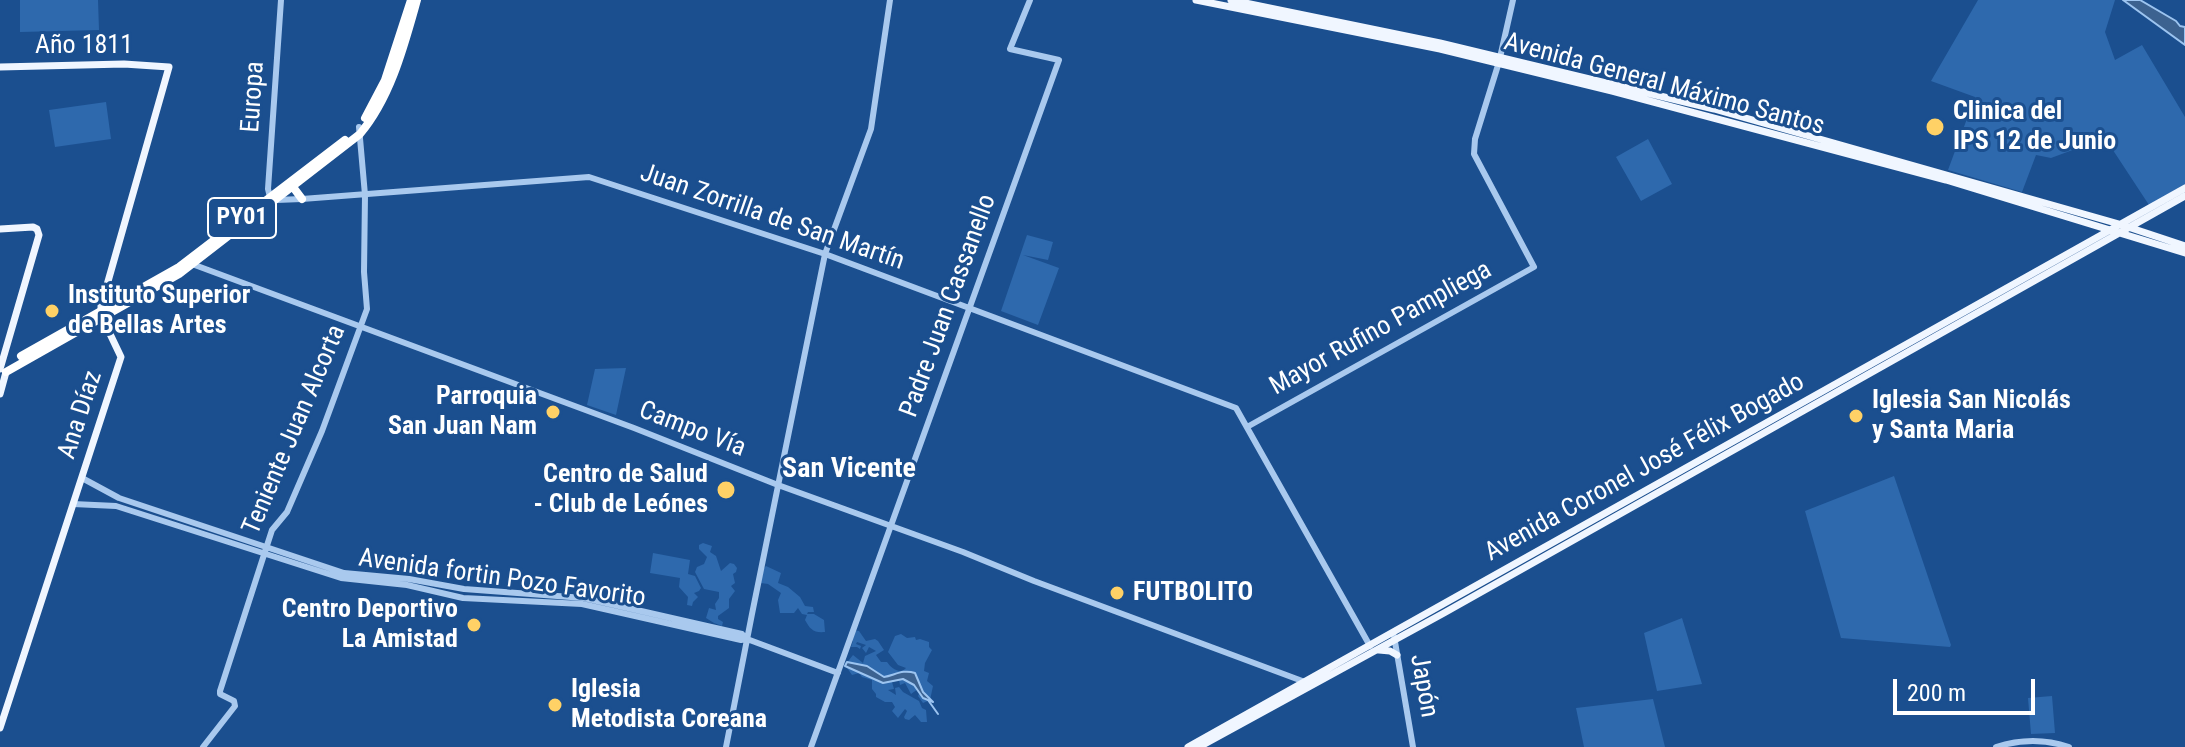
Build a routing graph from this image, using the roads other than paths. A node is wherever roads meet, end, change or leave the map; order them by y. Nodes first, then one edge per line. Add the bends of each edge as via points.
1 (281, 0) edge
2 (411, 0) edge
3 (417, 0) edge
4 (890, 0) edge
5 (1030, 0) edge
6 (1196, 0) edge
7 (1231, 0) edge
8 (1513, 0) edge
9 (1499, 60) junction
10 (0, 67) edge
11 (360, 131) junction
12 (293, 187) junction
13 (2185, 188) edge
14 (365, 195) junction
15 (2185, 196) edge
16 (273, 198) junction
17 (302, 199) junction
18 (0, 229) edge
19 (2120, 229) junction
20 (2185, 246) edge
21 (2185, 253) edge
22 (825, 254) junction
23 (192, 264) junction
24 (969, 307) junction
25 (101, 315) junction
26 (360, 328) junction
27 (1, 372) edge
28 (0, 394) edge
29 (1247, 427) junction
30 (82, 478) junction
31 (778, 485) junction
32 (119, 498) junction
33 (73, 504) junction
34 (116, 506) junction
35 (892, 526) junction
36 (266, 551) junction
37 (1394, 636) junction
38 (747, 639) junction
39 (1373, 648) junction
40 (1397, 655) junction
41 (838, 673) junction
42 (1308, 683) junction
43 (0, 728) edge
44 (1204, 742) edge
45 (203, 747) edge
46 (726, 747) edge
47 (811, 747) edge
48 (1188, 747) edge
49 (1413, 747) edge
50 (1996, 747) edge
51 (2069, 747) edge

1 - 16 street, Europa via 268,189
2 - 11 highway, PY01 via 385,80
3 - 11 highway, PY01 via 392,77 378,109
4 - 22 street via 871,129
5 - 24 street, Padre Juan Cassanello via 1010,49 1059,60
6 - 9 main road, Avenida General Máximo Santos
7 - 9 main road, Avenida General Máximo Santos
8 - 9 street
9 - 19 main road, Avenida General Máximo Santos via 1714,109
9 - 29 street, Mayor Rufino Pampliega via 1474,154 1534,267
10 - 25 main road, Año 1811 via 169,67
11 - 12 highway, PY01
11 - 14 street, Teniente Juan Alcorta
11 - 16 highway, PY01
12 - 16 highway, PY01
12 - 17 highway
13 - 19 main road
14 - 17 street, Juan Zorrilla de San Martín
14 - 22 street, Juan Zorrilla de San Martín via 589,177
14 - 26 street, Teniente Juan Alcorta via 367,305
15 - 19 main road
16 - 17 street, Juan Zorrilla de San Martín
16 - 23 highway, PY01
16 - 25 highway, PY01 via 184,264
18 - 27 main road via 33,227 39,235
19 - 20 main road
19 - 21 main road
19 - 37 main road, Avenida Coronel José Félix Bogado
22 - 24 street, Juan Zorrilla de San Martín
22 - 31 street
23 - 25 highway, PY01
23 - 26 street, Campo Vía
24 - 29 street, Juan Zorrilla de San Martín via 1236,408
24 - 35 street, Padre Juan Cassanello
25 - 27 highway, PY01
25 - 27 highway, PY01
25 - 30 main road, Ana Díaz via 121,357
26 - 31 street, Campo Vía
26 - 36 street, Teniente Juan Alcorta via 316,445
27 - 28 main road
29 - 39 street
30 - 32 street, Avenida fortin Pozo Favorito
30 - 33 main road, Ana Díaz
31 - 35 street, Campo Vía
31 - 38 street
32 - 34 street
32 - 36 street, Avenida fortin Pozo Favorito
33 - 34 street, Avenida fortin Pozo Favorito
33 - 43 main road, Ana Díaz
34 - 36 street, Avenida fortin Pozo Favorito
35 - 41 street, Padre Juan Cassanello
35 - 42 street, Campo Vía
36 - 38 street, Avenida fortin Pozo Favorito via 344,573 584,598
36 - 45 street, Teniente Juan Alcorta via 220,694 236,703
37 - 39 main road, Avenida Coronel José Félix Bogado
37 - 40 street, Japón
38 - 41 street, Avenida fortin Pozo Favorito
38 - 46 street
39 - 40 main road
39 - 42 main road, Avenida Coronel José Félix Bogado
40 - 49 street, Japón
41 - 47 street, Padre Juan Cassanello
42 - 44 main road, Avenida Coronel José Félix Bogado
44 - 48 main road, Avenida Coronel José Félix Bogado
50 - 51 street via 2033,740

